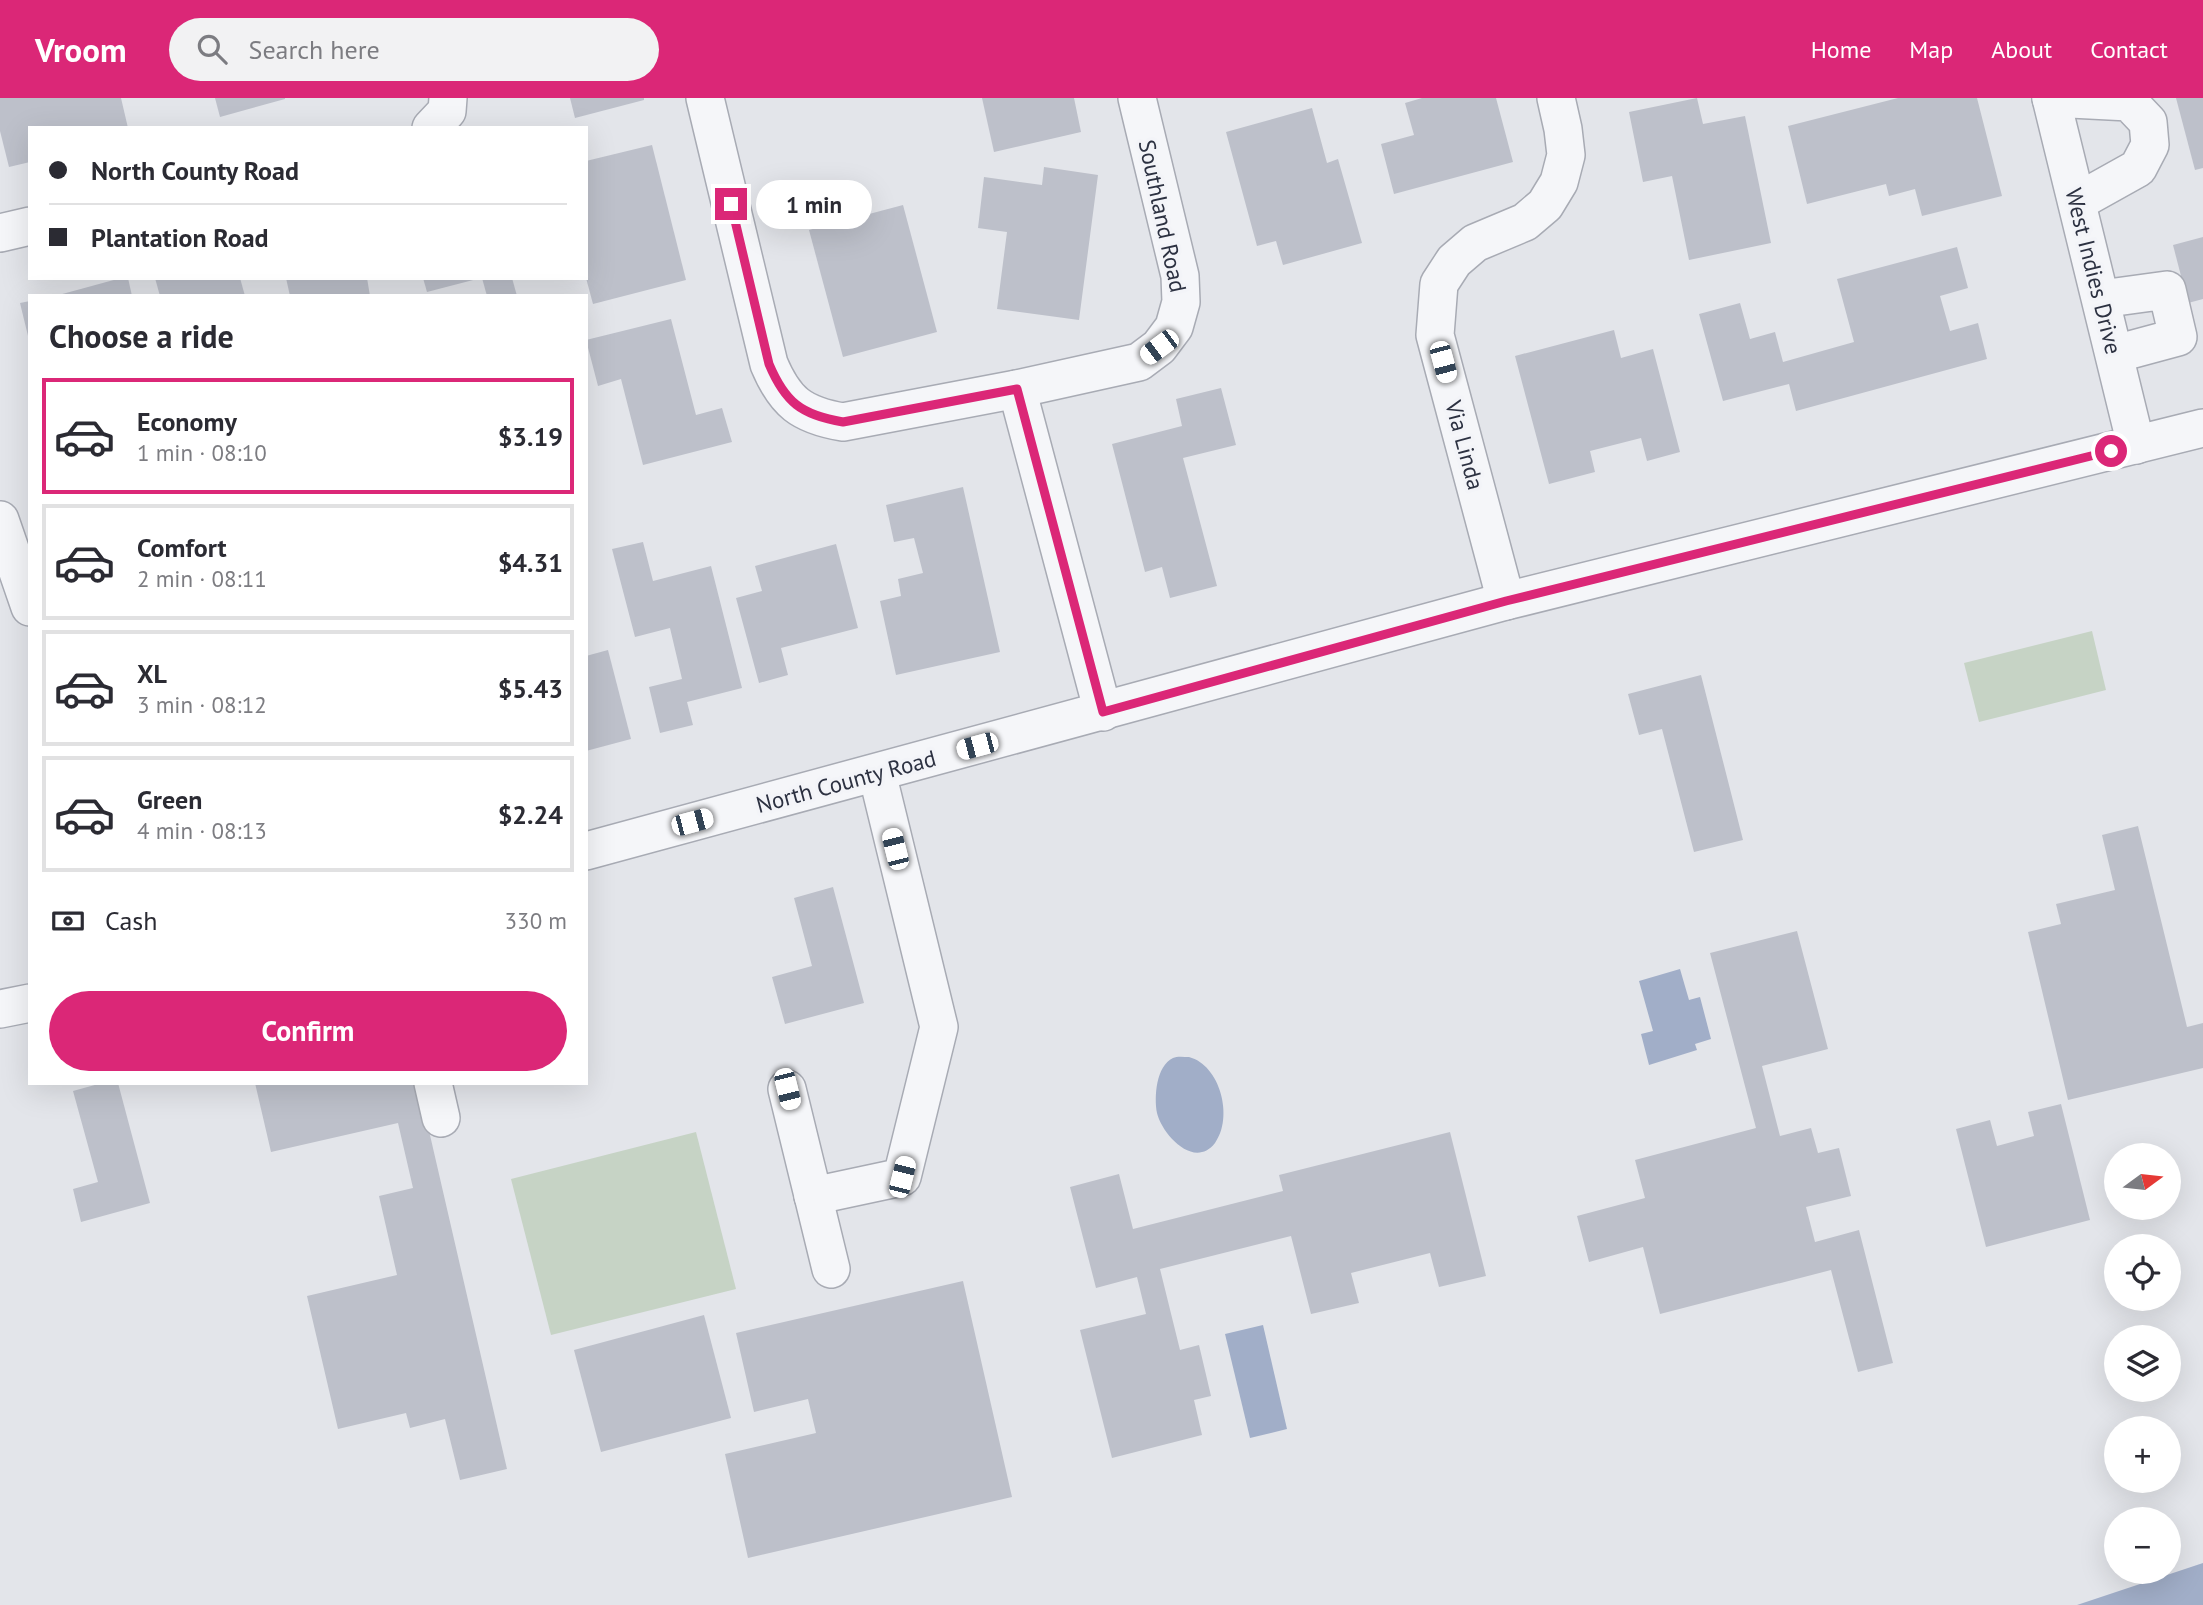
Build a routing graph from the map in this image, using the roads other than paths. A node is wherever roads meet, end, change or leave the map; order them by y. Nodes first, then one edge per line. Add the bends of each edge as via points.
1 (448, 98) edge
2 (705, 98) edge
3 (1137, 98) edge
4 (1556, 98) edge
5 (2051, 98) edge
6 (433, 126) edge
7 (2077, 202) junction
8 (28, 226) edge
9 (0, 233) edge
10 (2101, 299) junction
11 (2115, 355) junction
12 (1017, 389) junction
13 (2203, 428) edge
14 (2136, 445) junction
15 (0, 520) edge
16 (28, 601) edge
17 (1506, 601) junction
18 (1103, 712) junction
19 (877, 773) junction
20 (588, 850) edge
21 (28, 1003) edge
22 (0, 1009) edge
23 (433, 1085) edge
24 (787, 1089) dead end
25 (441, 1118) dead end
26 (814, 1196) junction
27 (831, 1269) dead end

1 - 6 street via 447,111
2 - 12 street, Southland Road via 769,364 779,387 796,406 818,418 843,422
3 - 12 street, Southland Road via 1180,276 1181,302 1174,327 1159,347 1139,362
4 - 17 street, Via Linda via 1566,155 1559,182 1545,205 1525,222 1475,243 1454,261 1440,284 1435,335
5 - 7 street, West Indies Drive
5 - 7 street via 2129,102 2148,122 2150,145 2138,168
7 - 10 street, West Indies Drive
8 - 9 street
10 - 11 street, West Indies Drive
10 - 11 street via 2167,290 2178,337
11 - 14 street, West Indies Drive
12 - 18 street
13 - 14 street, North County Road
14 - 17 street, North County Road
15 - 16 street
17 - 18 street, North County Road
18 - 19 street, North County Road
19 - 20 street, North County Road
19 - 26 street via 939,1027 902,1177
21 - 22 street
23 - 25 street
24 - 26 street
26 - 27 street

